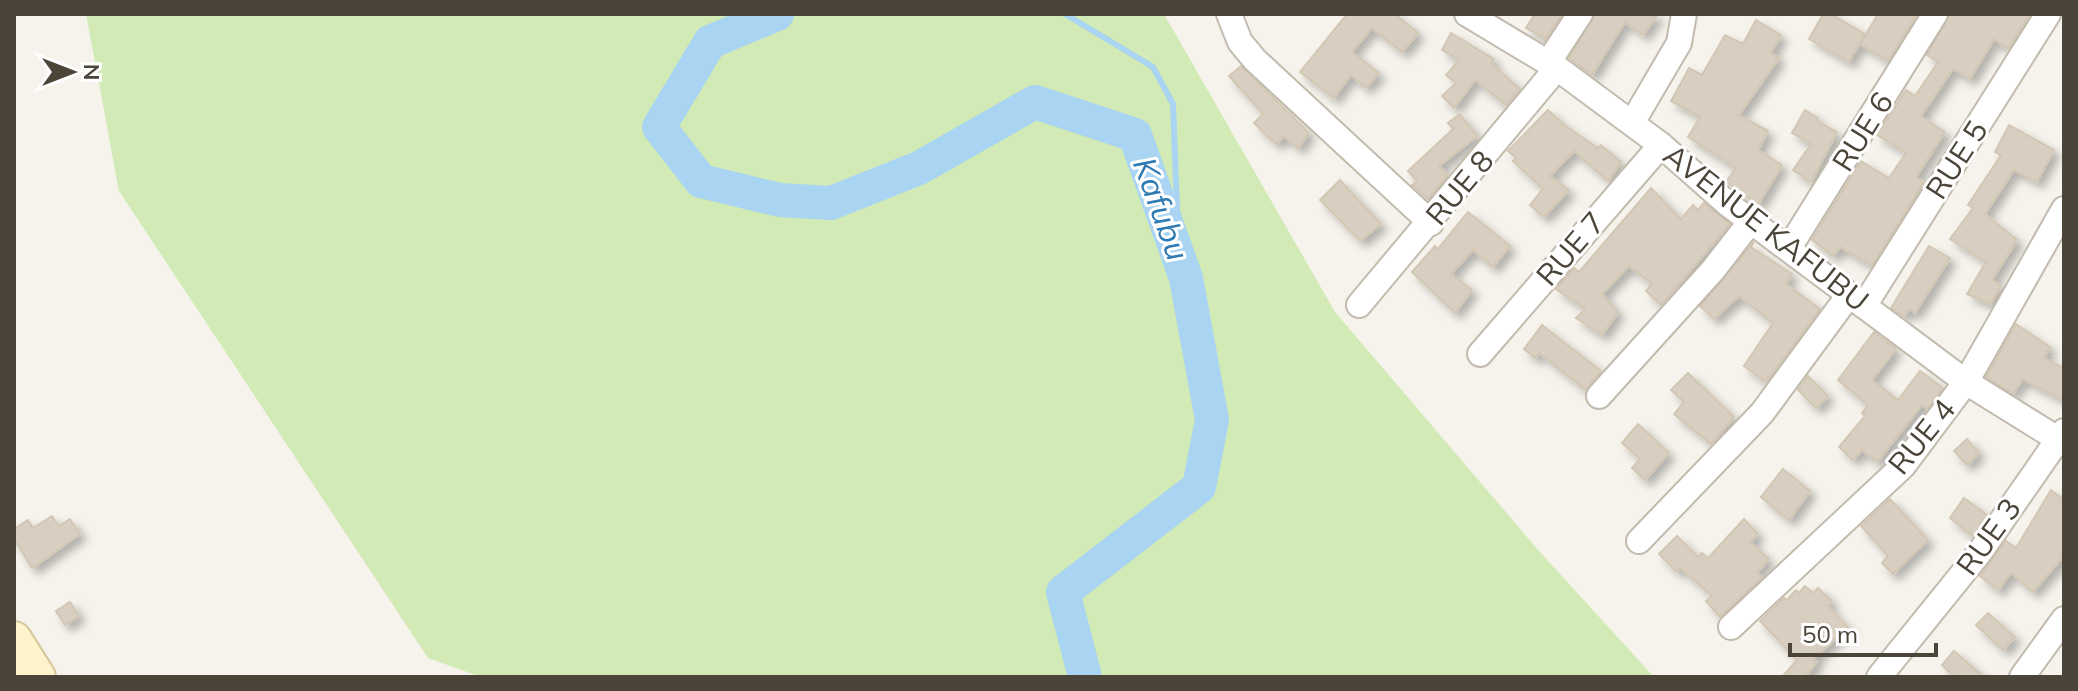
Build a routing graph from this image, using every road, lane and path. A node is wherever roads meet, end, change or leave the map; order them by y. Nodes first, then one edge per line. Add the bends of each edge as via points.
1 (1229, 14) edge
2 (1467, 14) edge
3 (1580, 14) edge
4 (1684, 14) edge
5 (1935, 14) edge
6 (2048, 14) edge
7 (1553, 66) junction
8 (1632, 123) junction
9 (1661, 145) junction
10 (2064, 209) edge
11 (1751, 221) junction
12 (1431, 223) junction
13 (1789, 248) junction
14 (1856, 300) junction
15 (1359, 305) dead end
16 (1480, 354) dead end
17 (1966, 382) junction
18 (1599, 396) dead end
19 (2062, 438) edge
20 (1639, 541) dead end
21 (2064, 619) edge
22 (1731, 627) dead end
23 (14, 639) edge
24 (38, 677) edge
25 (1879, 677) edge
26 (2022, 677) edge

1 - 12 street via 1240,42 1255,60
2 - 7 street, AVENUE KAFUBU
3 - 7 street, RUE 8
4 - 8 street via 1679,43
5 - 13 street, RUE 6
6 - 14 street, RUE 5
7 - 8 street, AVENUE KAFUBU
7 - 12 street, RUE 8
8 - 9 street, AVENUE KAFUBU
9 - 11 street, AVENUE KAFUBU
9 - 16 street, RUE 7
10 - 17 street, RUE 4
11 - 13 street, AVENUE KAFUBU
11 - 18 street
12 - 15 street, RUE 8
13 - 14 street, AVENUE KAFUBU
14 - 17 street, AVENUE KAFUBU
14 - 20 street, RUE 5 via 1762,413
17 - 19 street, AVENUE KAFUBU
17 - 22 street, RUE 4 via 1903,466
19 - 25 street, RUE 3 via 1980,552
21 - 26 street
23 - 24 street

